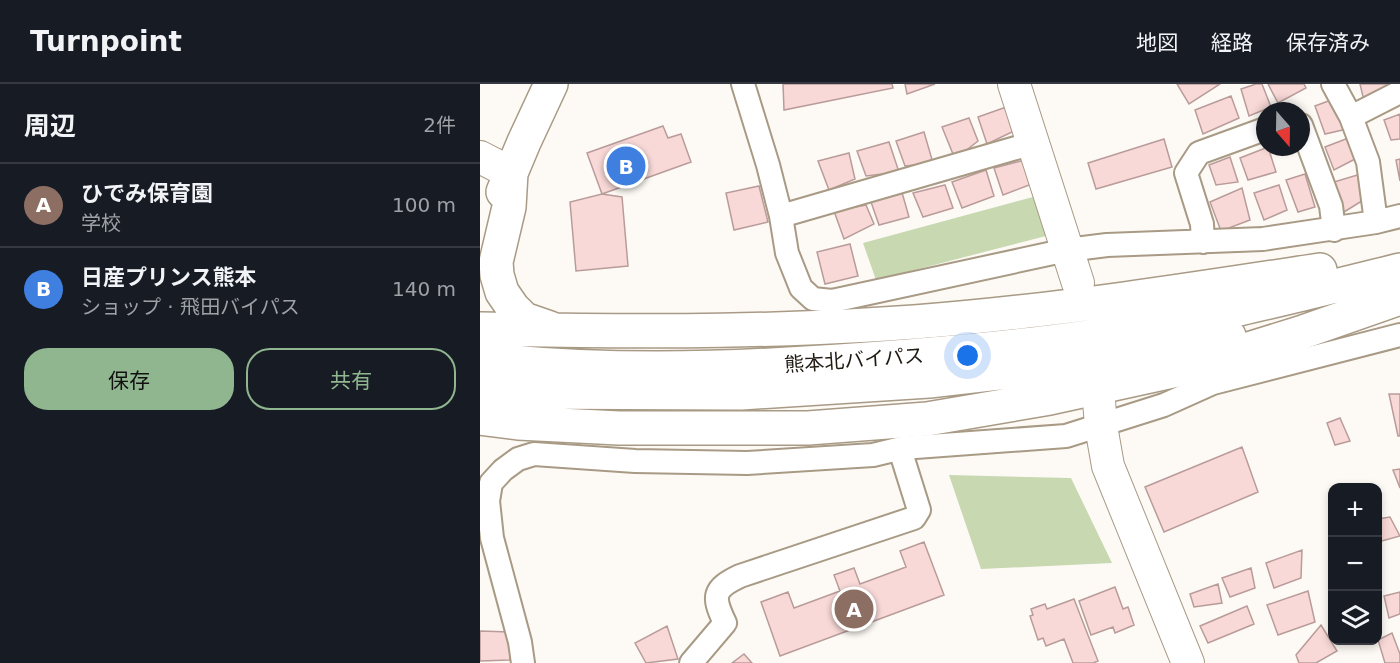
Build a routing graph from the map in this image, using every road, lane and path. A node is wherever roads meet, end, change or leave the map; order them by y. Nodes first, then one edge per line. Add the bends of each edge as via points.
1 (551, 84) edge
2 (743, 84) edge
3 (1014, 84) edge
4 (1333, 84) edge
5 (1400, 92) edge
6 (1351, 117) junction
7 (1256, 132) edge
8 (1033, 143) junction
9 (1310, 149) edge
10 (480, 157) edge
11 (510, 173) junction
12 (781, 216) junction
13 (1400, 216) edge
14 (1376, 222) junction
15 (1334, 230) junction
16 (1203, 242) junction
17 (480, 246) edge
18 (1067, 250) junction
19 (1400, 258) edge
20 (1400, 270) edge
21 (1077, 283) dead end
22 (1400, 297) edge
23 (480, 329) edge
24 (558, 331) junction
25 (1400, 335) edge
26 (480, 359) edge
27 (500, 381) edge
28 (1100, 413) junction
29 (480, 418) edge
30 (902, 448) junction
31 (523, 663) edge
32 (691, 663) edge
33 (1188, 663) edge

1 - 11 highway
2 - 12 street
3 - 8 street
4 - 6 street
5 - 6 street
6 - 14 street via 1368,162
7 - 16 street via 1199,153 1186,173 1202,224
8 - 12 street
8 - 18 street
9 - 15 street via 1331,206
10 - 11 street
11 - 17 highway
11 - 24 highway via 509,207 496,262 502,292 524,319
12 - 18 street via 787,253 801,288 813,299 832,301
13 - 14 street
14 - 15 street
15 - 16 street
16 - 18 street
18 - 21 street
19 - 24 highway via 1118,300 960,318 775,330
20 - 27 highway, 熊本北バイパス via 1202,317 1108,334 925,356 732,368 613,369
22 - 27 highway, 熊本北バイパス via 1112,360 941,379 741,393
22 - 29 highway via 1187,368 1050,398 927,419 808,428 619,428
23 - 24 highway
25 - 28 street via 1213,383 1164,405
26 - 27 highway, 熊本北バイパス
28 - 30 street via 1066,436
28 - 33 street via 1108,466
30 - 31 street via 873,455 747,463 534,454 518,459 491,483 488,501 492,538
30 - 32 street via 919,510 914,519 722,585 717,594 718,608 725,623

